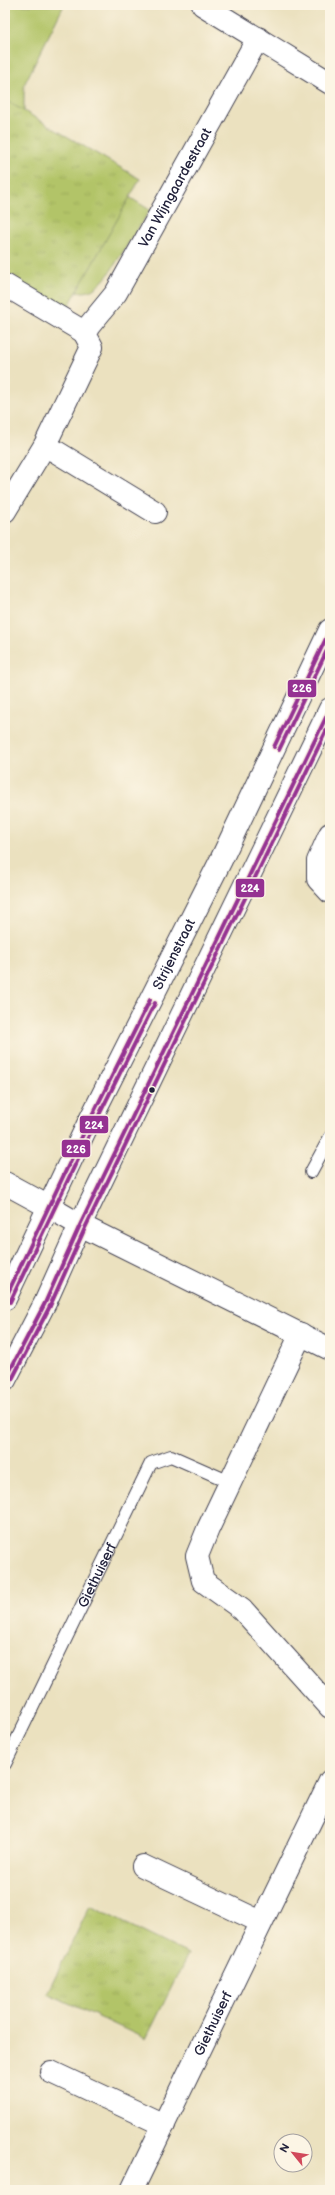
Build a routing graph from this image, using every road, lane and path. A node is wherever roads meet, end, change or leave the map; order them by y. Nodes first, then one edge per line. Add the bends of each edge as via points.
1 (203, 5) edge
2 (258, 38) junction
3 (330, 83) edge
4 (5, 285) edge
5 (84, 332) junction
6 (45, 445) junction
7 (5, 511) edge
8 (155, 512) dead end
9 (330, 630) edge
10 (330, 709) edge
11 (330, 834) edge
12 (330, 892) edge
13 (330, 1137) edge
14 (311, 1172) dead end
15 (5, 1183) edge
16 (49, 1208) junction
17 (80, 1225) junction
18 (5, 1299) edge
19 (301, 1334) junction
20 (330, 1349) edge
21 (5, 1380) edge
22 (230, 1482) junction
23 (330, 1707) edge
24 (5, 1764) edge
25 (330, 1782) edge
26 (142, 1866) dead end
27 (261, 1922) junction
28 (51, 2072) dead end
29 (164, 2125) junction
30 (132, 2190) edge

1 - 2 street
2 - 3 street
2 - 5 street, Van Wijngaardestraat via 116,293
4 - 5 street
5 - 6 street via 92,347
6 - 7 street
6 - 8 street
9 - 16 street, Strijenstraat via 221,860 88,1124
10 - 17 street
11 - 12 street via 318,861 318,878
13 - 14 lane
15 - 16 street
16 - 17 street
16 - 18 street, Strijenstraat
17 - 19 street
17 - 21 street via 45,1303
19 - 20 street
19 - 22 street
22 - 23 street via 197,1556 203,1581 242,1609
22 - 24 lane, Giethuiserf via 171,1456 150,1464
25 - 27 street, Giethuiserf
26 - 27 street
27 - 29 street, Giethuiserf
28 - 29 street
29 - 30 street, Giethuiserf

